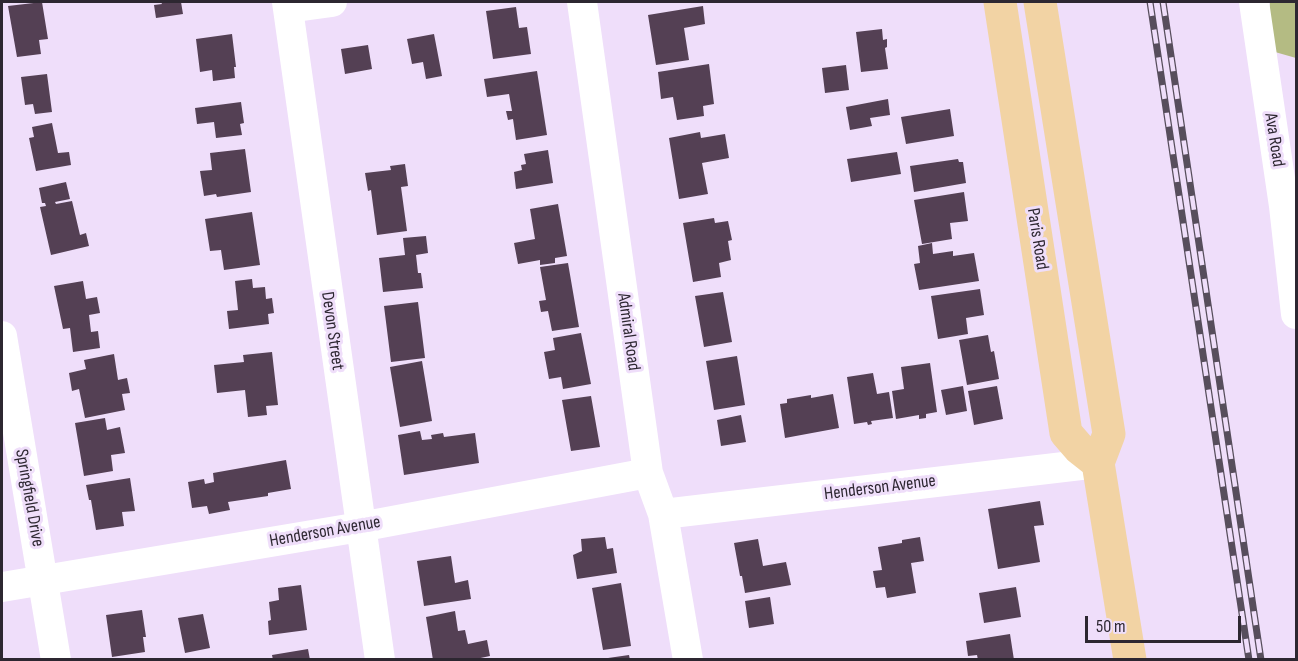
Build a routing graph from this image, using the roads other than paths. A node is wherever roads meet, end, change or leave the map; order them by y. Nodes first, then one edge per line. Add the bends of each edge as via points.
1 (332, 2) edge
2 (582, 2) edge
3 (1000, 2) edge
4 (1040, 2) edge
5 (1254, 2) edge
6 (287, 5) edge
7 (1290, 206) edge
8 (1296, 314) edge
9 (2, 336) edge
10 (1098, 463) junction
11 (648, 473) junction
12 (663, 514) junction
13 (360, 527) junction
14 (43, 580) junction
15 (2, 587) edge
16 (56, 660) edge
17 (380, 660) edge
18 (688, 660) edge
19 (1130, 660) edge

1 - 6 street
2 - 11 street, Admiral Road
3 - 10 main road, Paris Road via 1066,433
4 - 10 main road via 1109,434
5 - 7 street, Ava Road
6 - 13 street, Devon Street
7 - 8 street, Ava Road
9 - 14 street, Springfield Drive
10 - 12 street, Henderson Avenue
10 - 19 main road
11 - 12 street, Admiral Road
11 - 13 street, Henderson Avenue
12 - 18 street, Admiral Road
13 - 14 street, Henderson Avenue
13 - 17 street, Devon Street
14 - 15 street, Henderson Avenue
14 - 16 street, Springfield Drive

